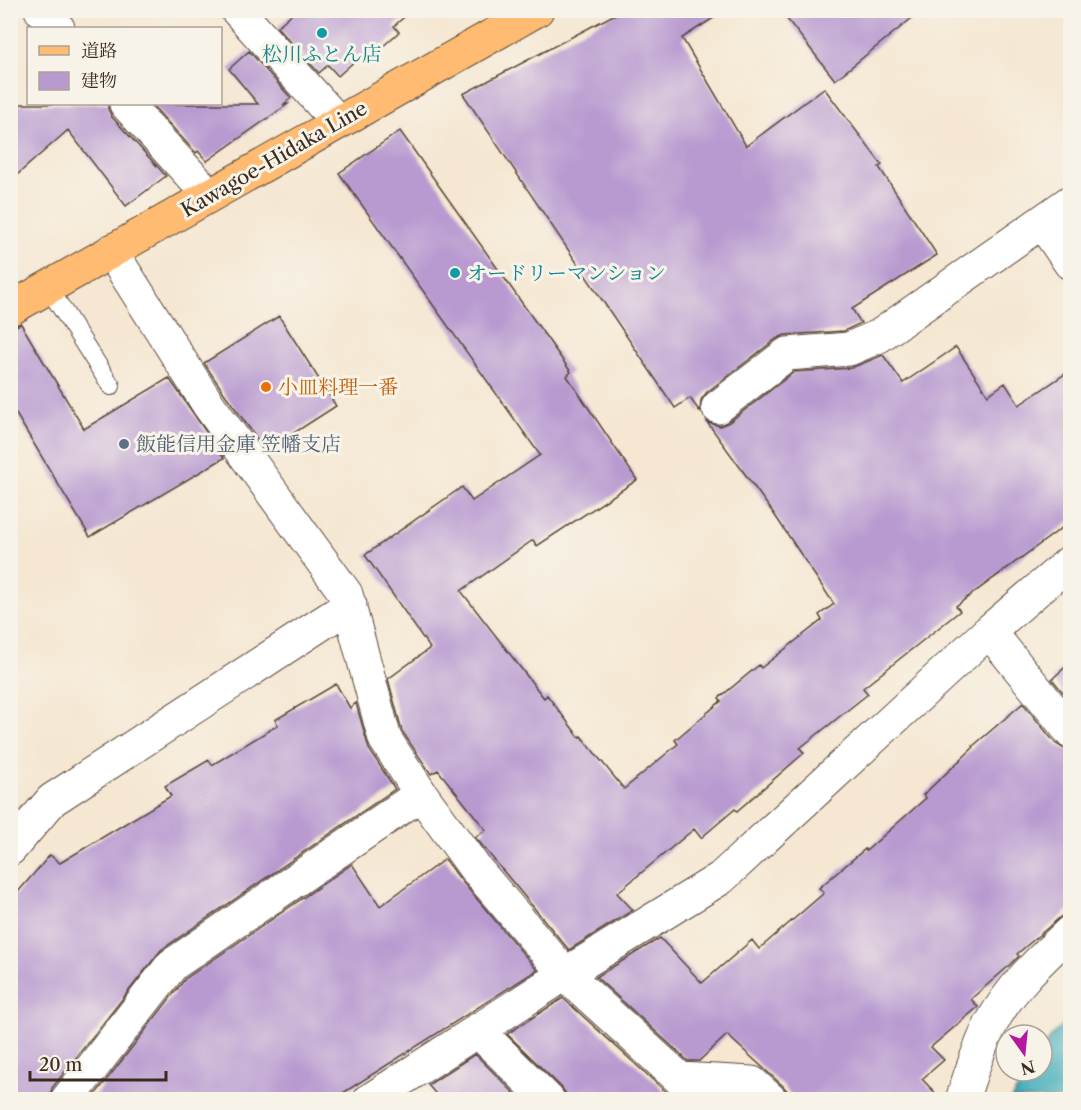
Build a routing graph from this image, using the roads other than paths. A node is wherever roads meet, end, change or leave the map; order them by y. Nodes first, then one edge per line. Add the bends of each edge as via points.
1 (41, 10) edge
2 (237, 10) edge
3 (537, 10) edge
4 (57, 27) edge
5 (127, 105) edge
6 (338, 122) junction
7 (209, 195) junction
8 (1071, 202) edge
9 (1042, 222) junction
10 (111, 251) junction
11 (1071, 263) edge
12 (48, 287) junction
13 (10, 309) edge
14 (111, 386) dead end
15 (718, 407) dead end
16 (1071, 562) edge
17 (350, 605) junction
18 (989, 631) junction
19 (1071, 731) edge
20 (421, 794) junction
21 (10, 849) edge
22 (1071, 932) edge
23 (565, 974) junction
24 (477, 1030) junction
25 (67, 1100) edge
26 (370, 1100) edge
27 (548, 1100) edge
28 (771, 1100) edge
29 (962, 1100) edge

1 - 4 street
2 - 6 street
3 - 6 main road, Kawagoe-Hidaka Line
5 - 7 street
6 - 7 main road, Kawagoe-Hidaka Line
7 - 10 main road, Kawagoe-Hidaka Line
8 - 9 street
9 - 11 street
9 - 15 street via 879,336 849,349 787,354
10 - 12 main road, Kawagoe-Hidaka Line
10 - 17 street via 208,405 346,594
12 - 13 main road, Kawagoe-Hidaka Line
12 - 14 lane
16 - 18 street
17 - 20 street via 385,740
17 - 21 street via 52,800
18 - 19 street
18 - 23 street via 721,878
20 - 23 street via 474,867
20 - 25 street via 172,965
22 - 29 street via 1013,990 990,1027
23 - 24 street
23 - 28 street via 680,1079 752,1083
24 - 26 street
24 - 27 street

